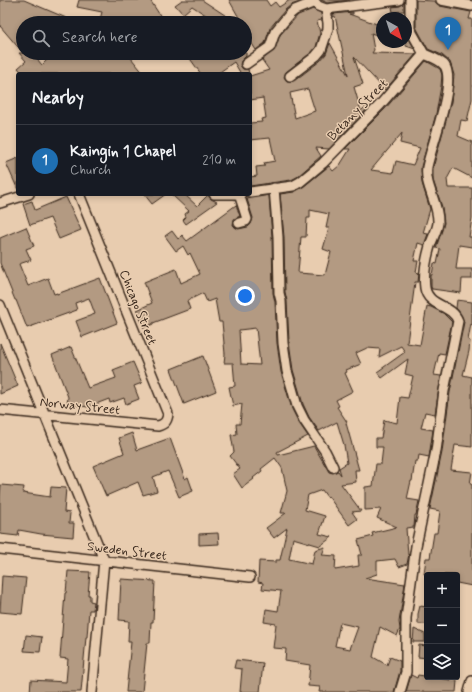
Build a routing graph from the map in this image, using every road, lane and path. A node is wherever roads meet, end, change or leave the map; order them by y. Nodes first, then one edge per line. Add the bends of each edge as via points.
1 (399, 0) edge
2 (410, 0) edge
3 (442, 0) edge
4 (314, 1) edge
5 (472, 6) edge
6 (326, 9) junction
7 (424, 54) junction
8 (252, 60) edge
9 (252, 60) edge
10 (246, 64) dead end
11 (290, 76) dead end
12 (274, 188) junction
13 (252, 192) edge
14 (23, 196) edge
15 (80, 196) edge
16 (240, 196) edge
17 (0, 203) edge
18 (239, 223) dead end
19 (0, 305) edge
20 (0, 410) edge
21 (43, 414) junction
22 (158, 426) joint
23 (333, 467) dead end
24 (0, 549) edge
25 (104, 560) junction
26 (250, 577) dead end
27 (472, 681) edge
28 (92, 692) edge
29 (400, 692) edge
30 (468, 692) edge

1 - 6 street
2 - 7 street via 410,29
3 - 5 street
4 - 6 street
4 - 8 street via 290,14 275,32 270,47
6 - 11 street via 328,29 321,50
7 - 12 street, Betany Street via 380,105 323,163 293,186
7 - 29 street via 445,65 448,74 441,118 427,167 427,179 435,201 438,224 425,269 425,290 435,303 452,311 458,321 444,391 436,451 416,546 406,618 406,672
9 - 10 street
12 - 13 street, Betany Street
12 - 23 street via 279,293 282,301 287,371 297,406
14 - 17 street
15 - 22 street, Chicago Street via 168,414 164,424
16 - 18 street via 247,219
19 - 21 street
20 - 21 street, Norway Street
21 - 22 street, Norway Street
21 - 25 street
24 - 25 street, Sweden Street
25 - 26 street, Sweden Street
25 - 28 street
27 - 30 street

